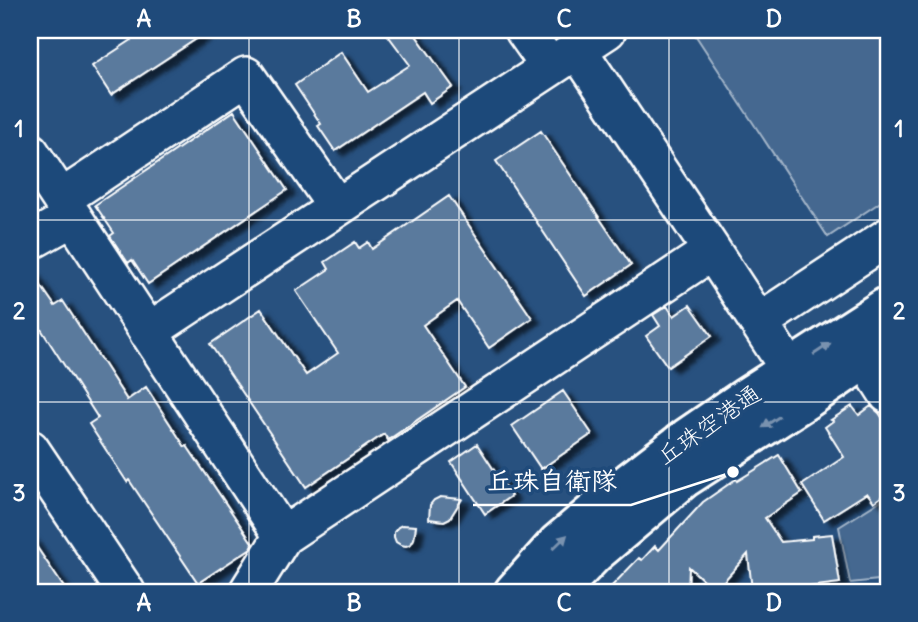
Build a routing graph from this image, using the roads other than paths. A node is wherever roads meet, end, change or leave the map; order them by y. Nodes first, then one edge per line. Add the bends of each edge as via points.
1 (524, 30) edge
2 (578, 49) edge
3 (30, 152) edge
4 (337, 207) junction
5 (67, 208) junction
6 (888, 237) edge
7 (30, 242) edge
8 (712, 251) junction
9 (888, 306) edge
10 (758, 322) junction
11 (148, 332) junction
12 (877, 351) edge
13 (799, 384) junction
14 (888, 394) edge
15 (30, 449) edge
16 (283, 536) junction
17 (126, 592) edge
18 (248, 592) edge
19 (514, 592) edge
20 (556, 592) edge

1 - 2 street
2 - 4 street
2 - 8 street
3 - 5 street
4 - 5 street via 246,76
4 - 11 street
5 - 7 street
5 - 11 street
6 - 10 street
8 - 10 street
8 - 16 street
13 -> 9 main road, 丘珠空港通
10 - 13 street
11 - 16 street
12 - 13 main road, 丘珠空港通
12 - 14 street
19 -> 13 main road, 丘珠空港通 via 558,543 687,438 747,397
13 -> 20 main road, 丘珠空港通 via 594,554
15 - 17 street
16 - 18 street

